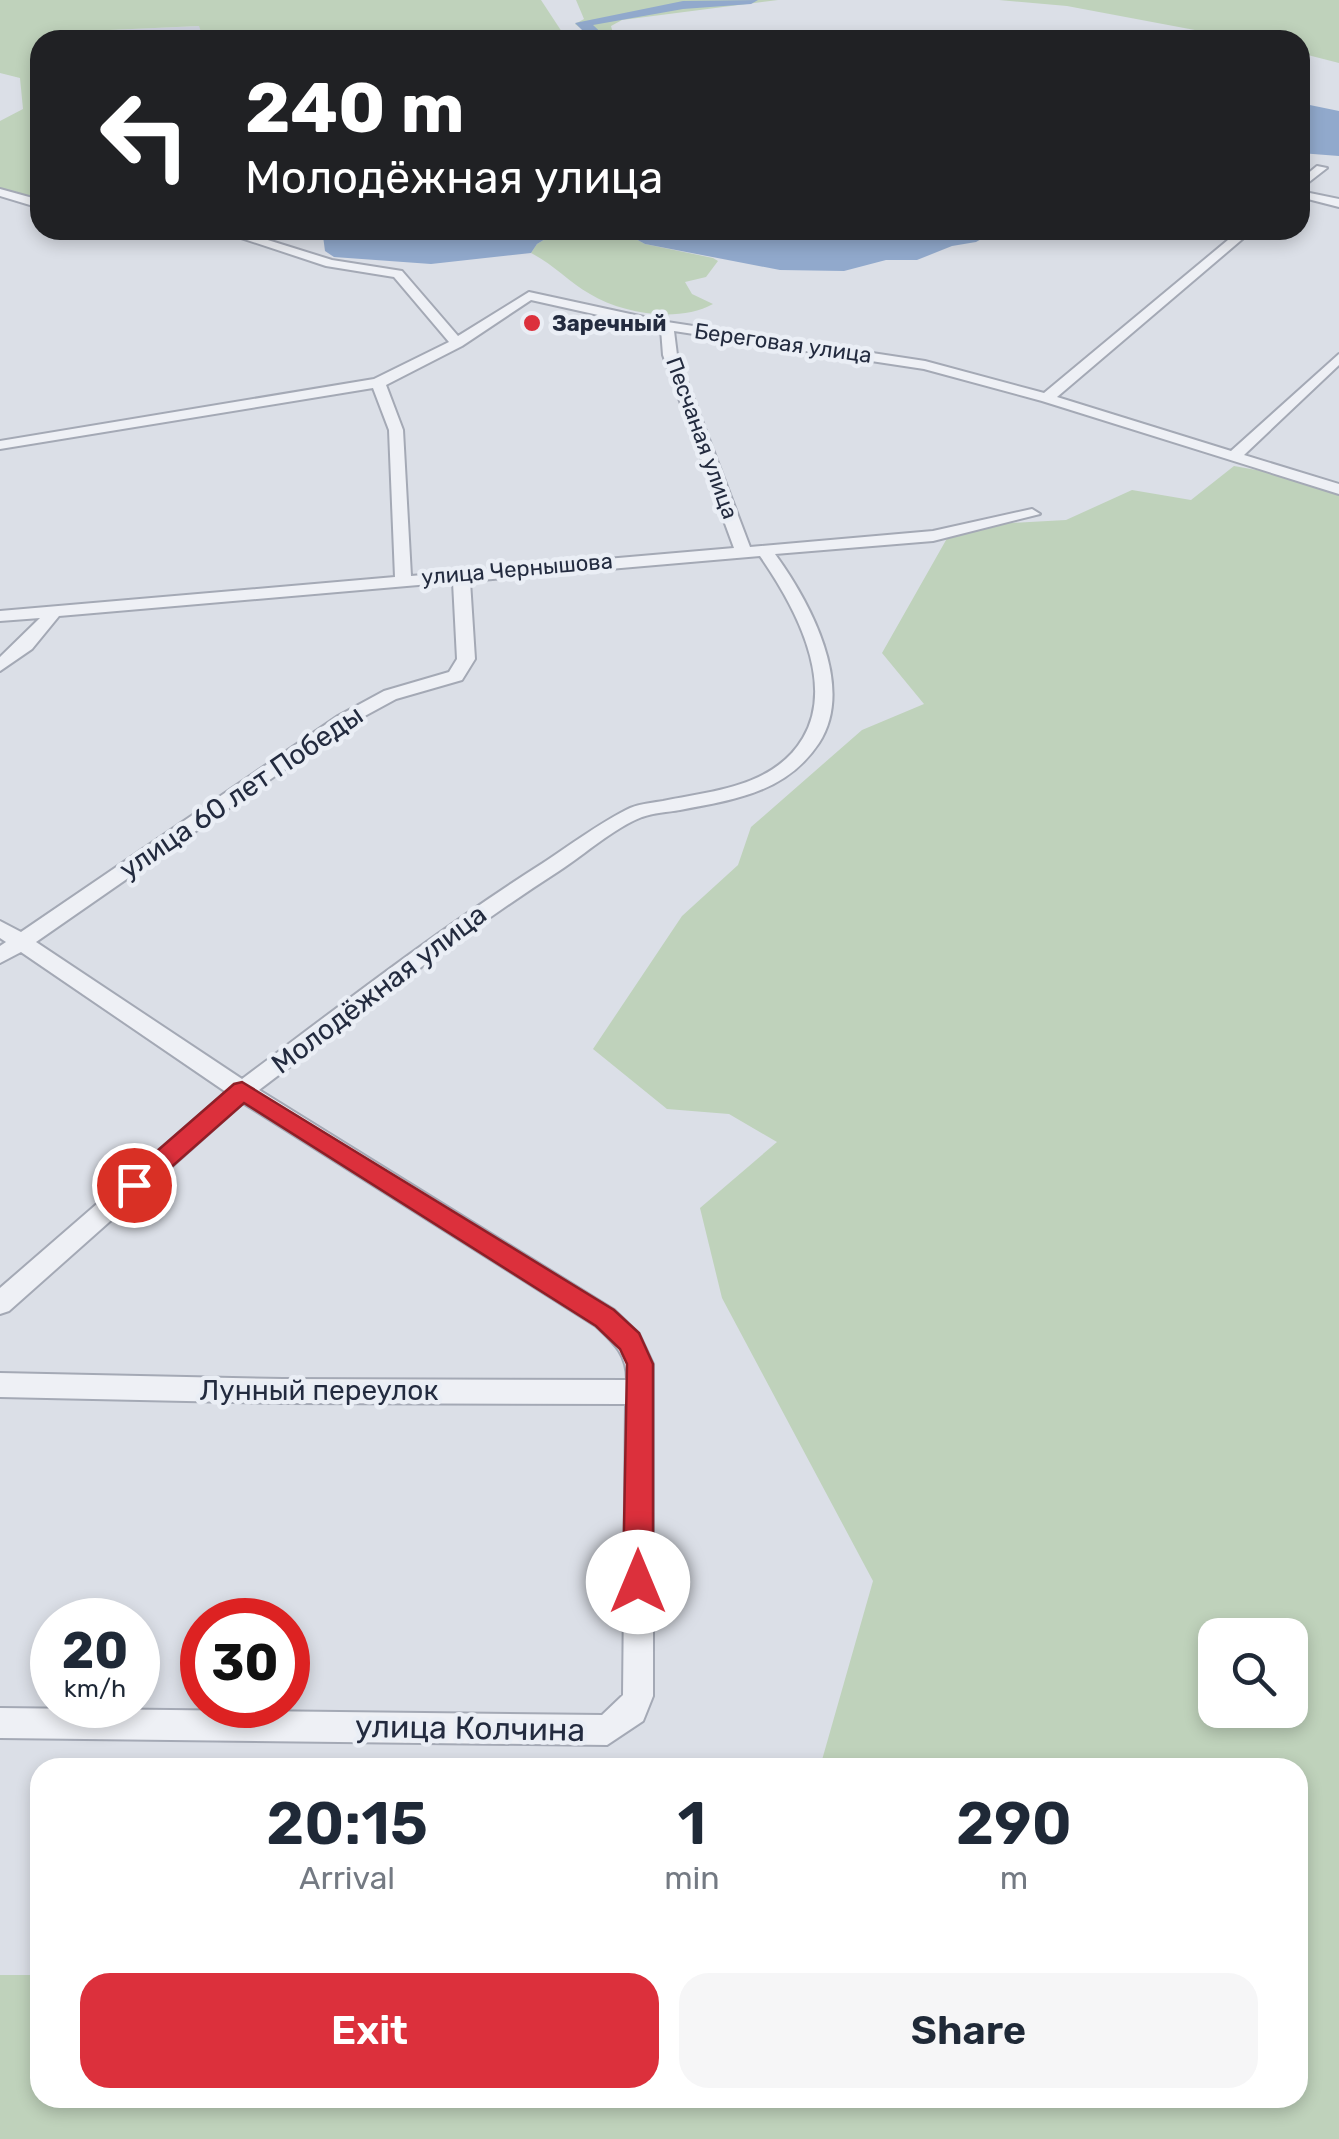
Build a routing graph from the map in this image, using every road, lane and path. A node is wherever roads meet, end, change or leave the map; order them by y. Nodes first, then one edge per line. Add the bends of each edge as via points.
1 (1321, 168) dead end
2 (1310, 180) edge
3 (0, 192) edge
4 (1310, 193) edge
5 (30, 201) edge
6 (1339, 203) edge
7 (255, 240) edge
8 (1234, 240) edge
9 (667, 326) junction
10 (456, 343) junction
11 (1339, 358) edge
12 (378, 383) junction
13 (1047, 398) junction
14 (0, 446) edge
15 (1236, 455) junction
16 (1339, 489) edge
17 (1032, 514) dead end
18 (763, 549) junction
19 (743, 550) junction
20 (461, 575) junction
21 (404, 578) junction
22 (56, 610) junction
23 (0, 616) edge
24 (0, 666) edge
25 (7, 942) edge
26 (242, 1090) junction
27 (0, 1303) edge
28 (0, 1386) edge
29 (638, 1392) junction
30 (0, 1723) edge

1 - 2 street
3 - 5 street
4 - 6 street
7 - 10 street via 330,263 398,274
8 - 13 street
9 - 10 street, Береговая улица via 529,296
9 - 13 street, Береговая улица via 914,362
9 - 19 street, Песчаная улица via 670,355
10 - 12 street, Береговая улица
11 - 15 street
12 - 14 street, Береговая улица
12 - 21 street via 396,430
13 - 15 street, Береговая улица
15 - 16 street, Береговая улица
17 - 18 street, улица Чернышова via 933,536
18 - 19 street, улица Чернышова
18 - 26 street, Молодёжная улица via 795,594 818,656 821,713 811,741 780,773 747,791 636,812 474,917
19 - 20 street, улица Чернышова
20 - 21 street, улица Чернышова
20 - 25 street, улица 60 лет Победы via 466,659 456,676 390,696 344,720
21 - 22 street, улица Чернышова
22 - 23 street, улица Чернышова
22 - 24 street
25 - 26 street
26 - 27 street, Молодёжная улица
26 - 29 street via 605,1318 635,1352
28 - 29 street, Лунный переулок
29 - 30 street, улица Колчина via 638,1696 608,1730

